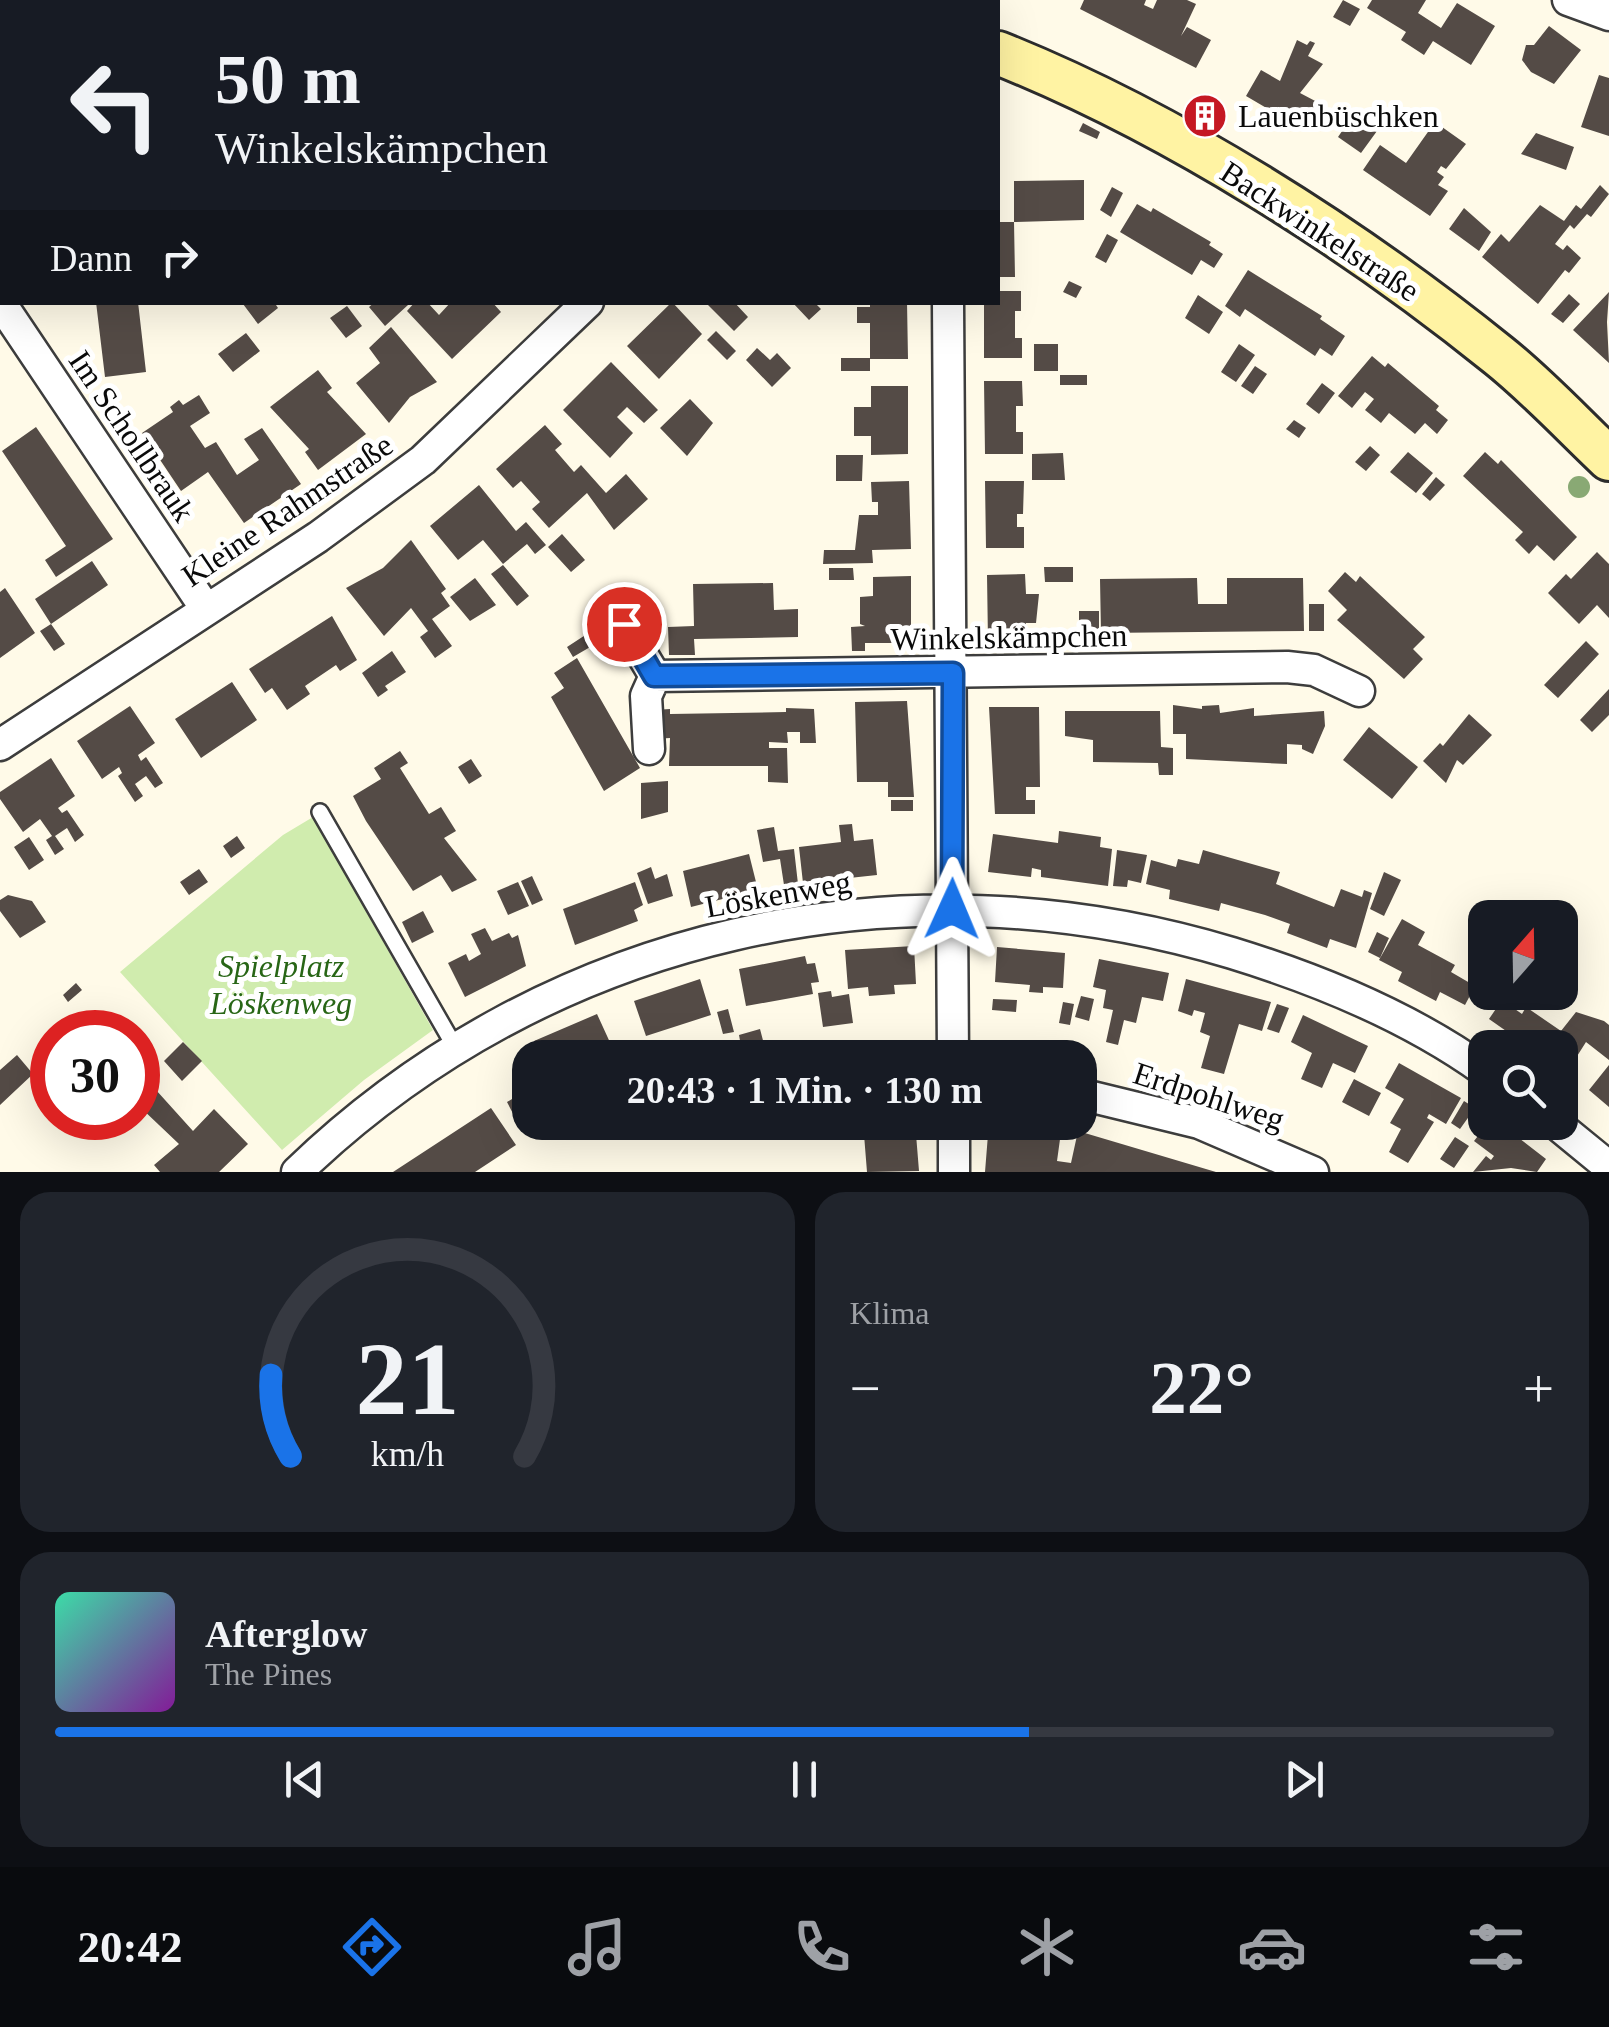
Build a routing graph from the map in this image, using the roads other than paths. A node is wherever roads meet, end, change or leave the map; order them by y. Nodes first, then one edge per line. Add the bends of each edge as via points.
1 (1568, 0) edge
2 (1609, 14) edge
3 (1000, 54) edge
4 (2, 305) edge
5 (585, 305) edge
6 (948, 305) edge
7 (1609, 459) edge
8 (206, 609) junction
9 (624, 624) dead end
10 (953, 673) junction
11 (654, 676) junction
12 (1358, 691) dead end
13 (0, 745) edge
14 (649, 749) dead end
15 (320, 812) dead end
16 (952, 909) junction
17 (953, 1040) edge
18 (455, 1047) junction
19 (1468, 1061) edge
20 (1097, 1098) edge
21 (954, 1140) edge
22 (1576, 1140) edge
23 (1609, 1167) edge
24 (297, 1172) edge
25 (954, 1172) edge
26 (1313, 1172) edge

1 - 2 street
3 - 7 main road, Backwinkelstraße via 1189,147 1404,284 1500,357
4 - 8 street, Im Schollbrauk
5 - 8 street, Kleine Rahmstraße via 423,460
6 - 10 street
8 - 13 street, Kleine Rahmstraße
9 - 11 street
10 - 11 street, Winkelskämpchen
10 - 12 street, Winkelskämpchen via 1287,667 1314,670
10 - 16 street
11 - 14 street via 646,696
15 - 18 lane
16 - 17 street
16 - 18 street, Löskenweg via 840,916 689,945 564,988
16 - 19 street, Löskenweg via 1123,926 1277,967 1406,1023
18 - 24 street, Löskenweg
20 - 26 street, Erdpohlweg via 1199,1123
21 - 25 street
22 - 23 street

